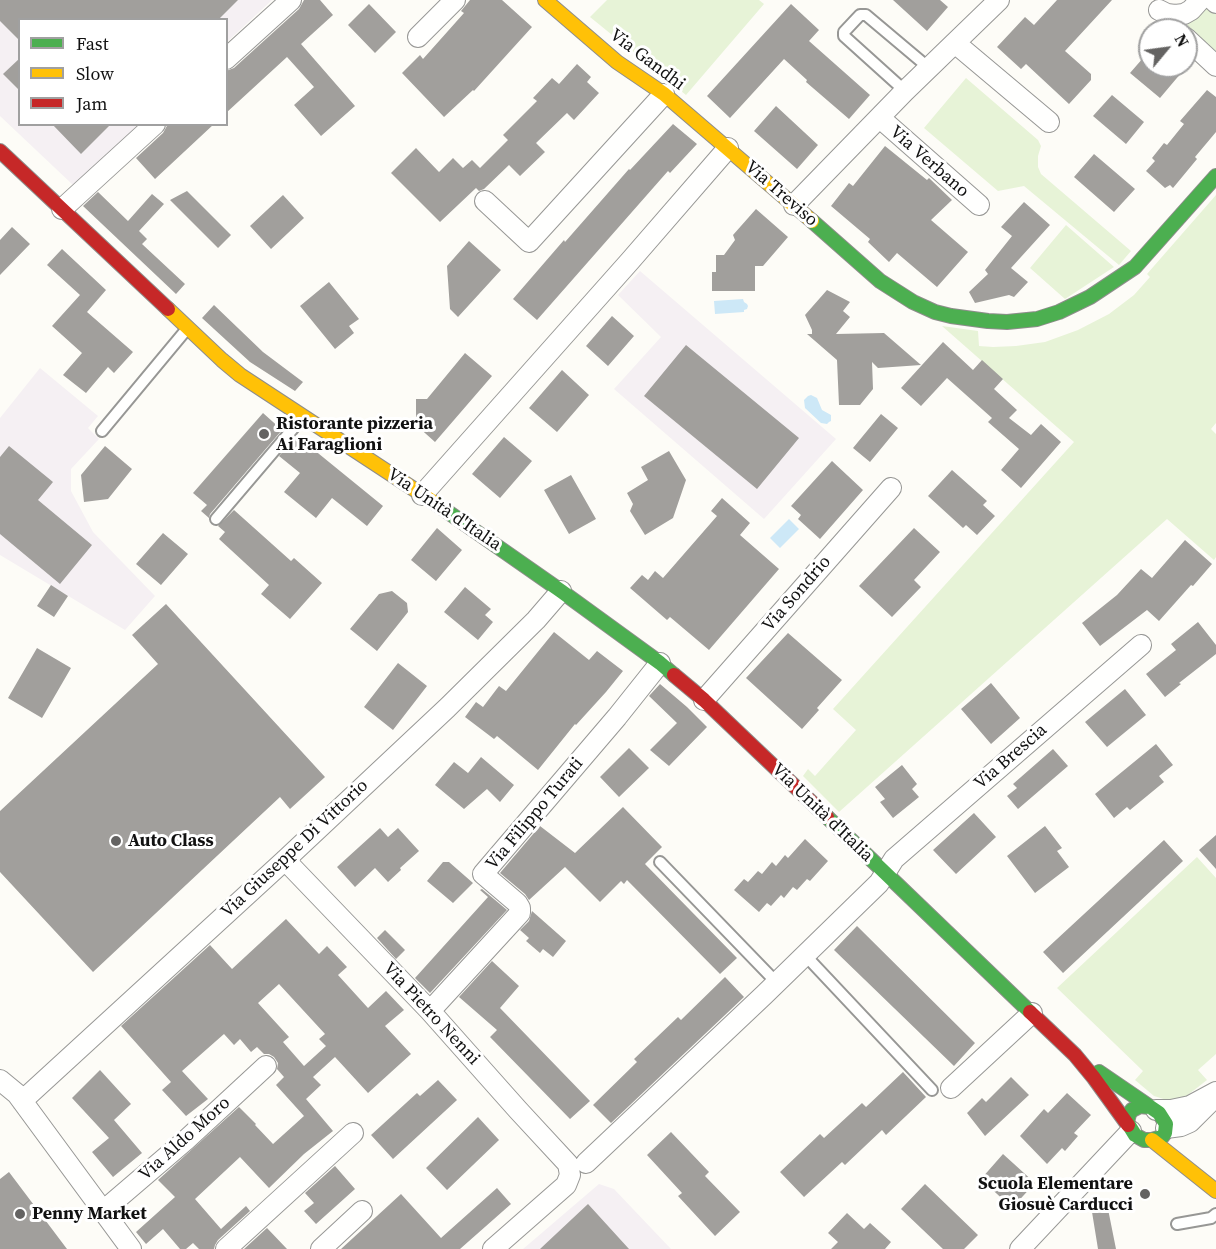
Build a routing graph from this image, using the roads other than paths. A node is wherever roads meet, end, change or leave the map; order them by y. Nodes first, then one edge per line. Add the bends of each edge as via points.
1 (291, 0) edge
2 (454, 0) edge
3 (545, 0) edge
4 (999, 0) edge
5 (1200, 0) edge
6 (1155, 5) edge
7 (1167, 18) edge
8 (418, 37) dead end
9 (955, 43) junction
10 (1198, 49) edge
11 (228, 57) edge
12 (1216, 66) edge
13 (929, 68) junction
14 (905, 91) junction
15 (664, 94) junction
16 (880, 118) junction
17 (1049, 122) dead end
18 (153, 126) edge
19 (728, 148) junction
20 (0, 151) edge
21 (1216, 176) edge
22 (485, 201) dead end
23 (794, 205) junction
24 (979, 205) dead end
25 (62, 209) junction
26 (188, 328) junction
27 (304, 416) junction
28 (102, 430) dead end
29 (891, 488) dead end
30 (422, 495) junction
31 (216, 519) dead end
32 (561, 591) junction
33 (1141, 645) dead end
34 (660, 663) junction
35 (704, 700) junction
36 (285, 860) junction
37 (660, 862) dead end
38 (885, 873) junction
39 (805, 955) junction
40 (777, 983) junction
41 (430, 1011) junction
42 (1032, 1013) junction
43 (1075, 1055) junction
44 (266, 1066) dead end
45 (0, 1080) edge
46 (942, 1089) joint
47 (1216, 1094) edge
48 (22, 1101) junction
49 (1153, 1108) junction
50 (1129, 1128) junction
51 (353, 1133) dead end
52 (1167, 1135) junction
53 (1197, 1158) dead end
54 (578, 1167) junction
55 (1216, 1184) edge
56 (1216, 1191) edge
57 (102, 1211) junction
58 (362, 1211) dead end
59 (1216, 1214) edge
60 (1177, 1224) dead end
61 (131, 1249) edge
62 (226, 1249) edge
63 (321, 1249) edge
64 (493, 1249) edge
65 (1020, 1249) edge

1 - 11 street
2 - 8 street
3 - 15 street, Via Gandhi via 626,69
4 - 9 street, Via Verbano
5 - 6 street via 1191,10 1175,15
6 - 7 street
9 - 13 street, Via Verbano
9 - 17 street
10 - 12 street
13 - 14 street, Via Verbano
13 - 14 lane via 866,15 860,15 844,36
14 - 16 street, Via Verbano
15 - 19 street, Via Gandhi
15 - 22 street via 529,242
16 - 23 street, Via Verbano
16 - 24 street, Via Verbano
18 - 25 street
19 - 23 street, Via Treviso
19 - 30 street, Via Treviso
20 - 25 street, Via Unità d'Italia
21 - 23 street, Via Treviso via 1135,267 1101,291 1059,312 1007,322 943,315 903,297
25 - 26 street, Via Unità d'Italia
26 - 27 street, Via Unità d'Italia via 240,375
26 - 28 lane
27 - 30 street, Via Unità d'Italia
27 - 31 lane
29 - 35 street, Via Sondrio
30 - 32 street, Via Unità d'Italia
32 - 34 street, Via Unità d'Italia
32 - 36 street, Via Giuseppe Di Vittorio via 488,669
33 - 38 street, Via Brescia via 894,859
34 - 35 street, Via Unità d'Italia
34 - 41 street, Via Filippo Turati via 483,874 517,903 520,913
35 - 38 street, Via Unità d'Italia
36 - 41 street, Via Pietro Nenni
36 - 48 street, Via Giuseppe Di Vittorio
37 - 40 lane
38 - 39 street, Via Unità d'Italia via 879,884
38 - 42 street, Via Unità d'Italia
39 - 40 street, Via Unità d'Italia
39 - 46 lane
40 - 54 street, Via Unità d'Italia
41 - 54 street, Via Pietro Nenni via 518,1110 566,1160
42 - 43 street, Via Unità d'Italia
42 - 46 street
43 - 49 street, Via Unità d'Italia
43 - 50 street, Via Unità d'Italia
44 - 57 street, Via Aldo Moro
45 - 48 street
47 - 49 street via 1190,1106
47 - 52 street via 1190,1122
48 - 57 street
49 - 50 street via 1140,1106 1132,1110 1127,1118
49 - 52 street via 1163,1118
50 - 52 street via 1139,1138
50 - 65 street
51 - 62 street
52 - 56 street
53 - 55 street
54 - 64 street, Via Unità d'Italia via 566,1185
57 - 61 street
58 - 63 street
59 - 60 lane

